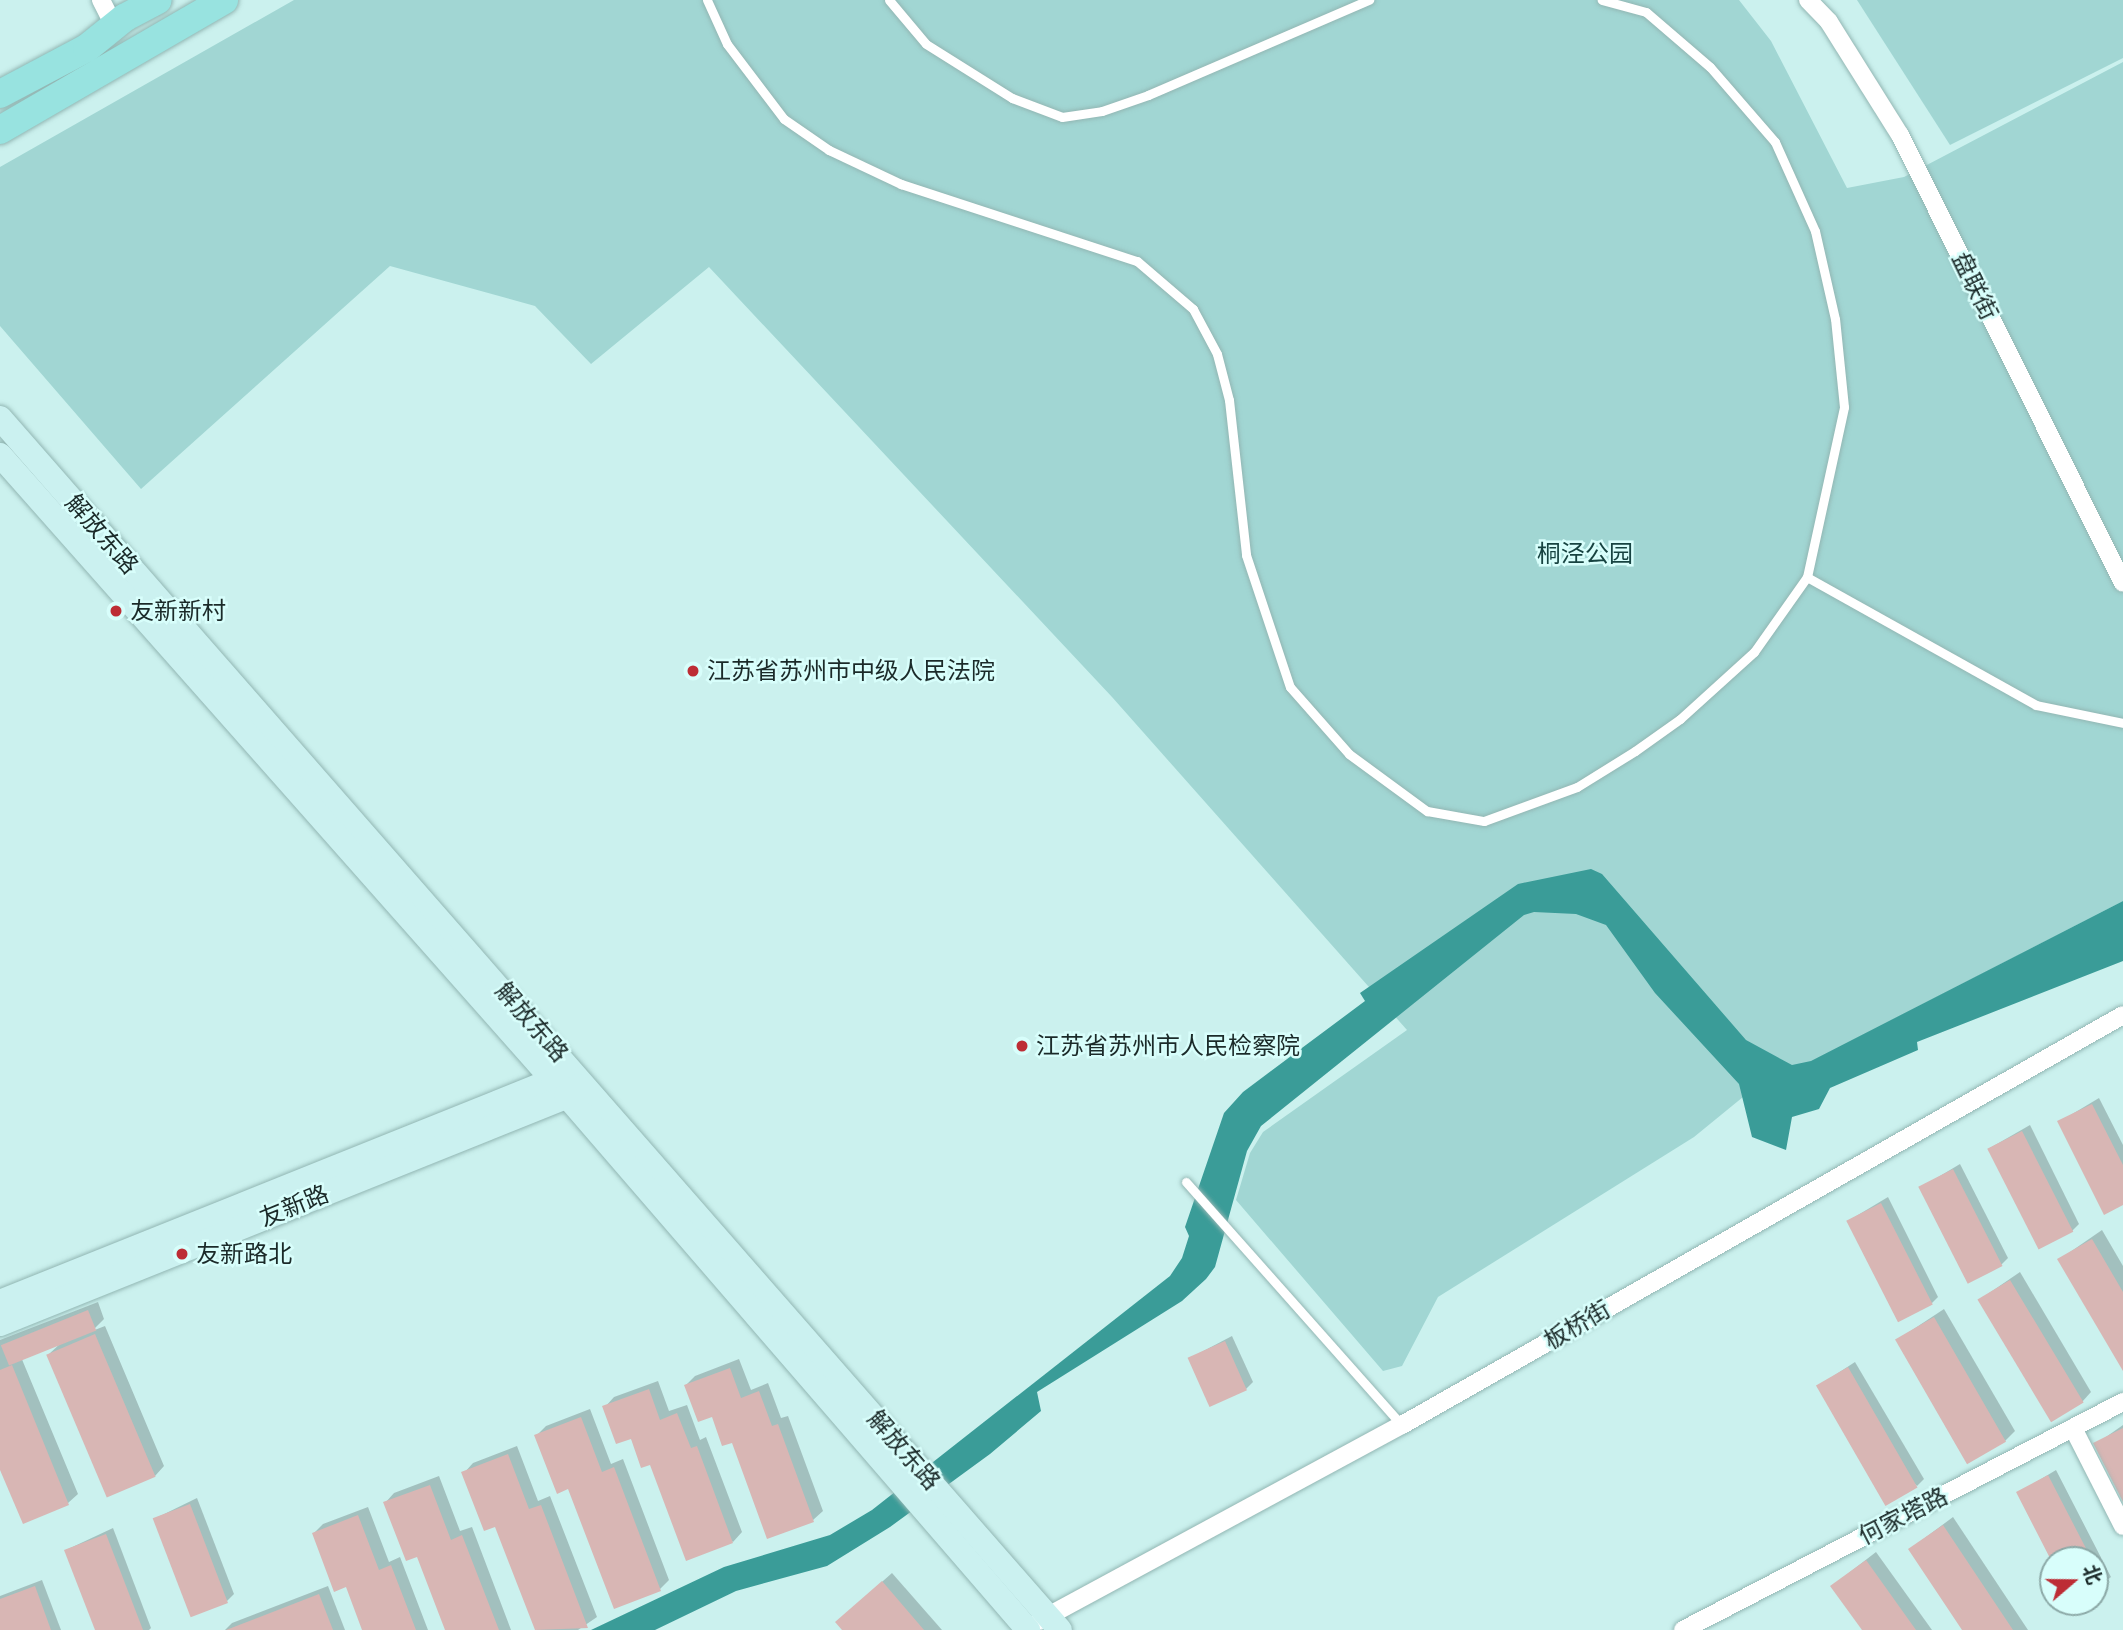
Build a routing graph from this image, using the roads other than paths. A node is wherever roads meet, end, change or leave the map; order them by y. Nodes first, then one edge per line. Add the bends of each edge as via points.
1 (101, 0) edge
2 (158, 0) edge
3 (224, 0) edge
4 (707, 0) edge
5 (889, 0) edge
6 (1368, 0) edge
7 (1602, 0) edge
8 (1808, 0) edge
9 (114, 26) junction
10 (0, 94) edge
11 (0, 130) edge
12 (0, 418) edge
13 (0, 455) edge
14 (1807, 577) junction
15 (2123, 583) edge
16 (2123, 723) edge
17 (2123, 1015) edge
18 (568, 1081) junction
19 (1186, 1182) dead end
20 (0, 1302) edge
21 (0, 1324) edge
22 (2123, 1402) edge
23 (1402, 1425) junction
24 (2073, 1428) junction
25 (933, 1502) junction
26 (2123, 1526) edge
27 (1041, 1626) edge
28 (1684, 1630) edge

1 - 9 street
2 - 9 main road
3 - 11 main road
4 - 14 lane via 727,44 784,118 829,150 901,184 1137,261 1193,309 1217,354 1226,388 1246,555 1290,687 1349,754 1427,811 1484,821 1577,787 1680,719 1754,652
5 - 6 lane via 926,44 1012,99 1062,117 1102,111 1148,95
7 - 14 lane via 1646,12 1710,67 1775,142 1815,231 1835,319 1844,407
8 - 15 street, 盘联街 via 1829,22 1900,135
9 - 10 main road via 87,48
12 - 18 main road, 解放东路
13 - 18 main road, 解放东路
14 - 16 lane via 2036,705
17 - 23 street, 板桥街
18 - 20 main road, 友新路
18 - 21 main road, 友新路
18 - 25 main road, 解放东路 via 899,1482
18 - 25 main road, 解放东路 via 920,1468
19 - 23 lane
22 - 24 street, 何家塔路
23 - 27 street, 板桥街
24 - 26 street
24 - 28 street, 何家塔路
25 - 27 main road, 解放东路

